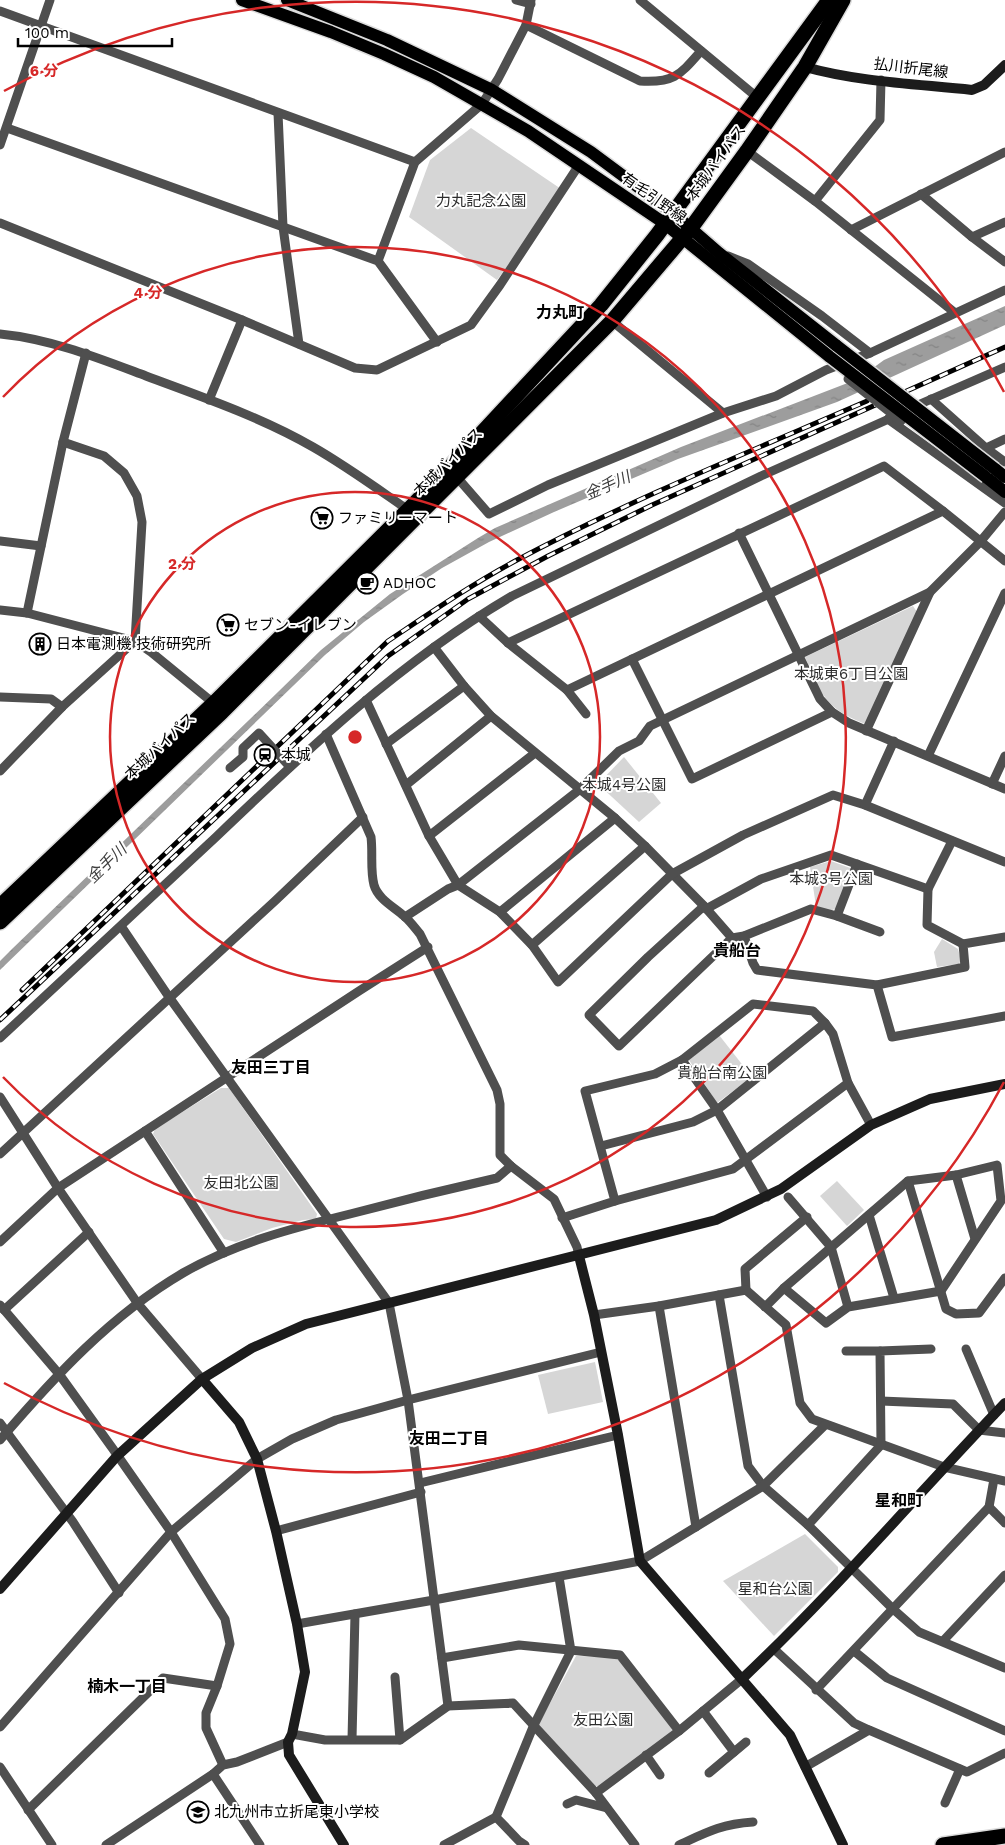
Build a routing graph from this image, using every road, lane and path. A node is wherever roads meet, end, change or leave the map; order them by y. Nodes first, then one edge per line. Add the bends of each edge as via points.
1 (50, 0) edge
2 (242, 0) edge
3 (287, 0) edge
4 (516, 0) edge
5 (640, 0) edge
6 (829, 0) edge
7 (844, 0) edge
8 (531, 2) edge
9 (271, 5) edge
10 (0, 11) edge
11 (526, 25) junction
12 (42, 26) junction
13 (701, 51) junction
14 (1005, 65) edge
15 (805, 67) junction
16 (881, 80) junction
17 (492, 90) junction
18 (758, 98) junction
19 (482, 104) junction
20 (278, 113) junction
21 (7, 128) junction
22 (0, 145) edge
23 (747, 151) junction
24 (1005, 152) edge
25 (415, 162) junction
26 (579, 165) junction
27 (921, 194) junction
28 (815, 201) junction
29 (669, 218) junction
30 (1005, 222) edge
31 (0, 223) edge
32 (284, 227) junction
33 (851, 230) junction
34 (687, 233) junction
35 (972, 237) junction
36 (719, 252) junction
37 (378, 261) junction
38 (1005, 262) edge
39 (1005, 290) edge
40 (954, 312) junction
41 (242, 320) junction
42 (612, 321) junction
43 (0, 334) edge
44 (437, 342) junction
45 (299, 344) junction
46 (86, 353) junction
47 (870, 353) junction
48 (828, 359) junction
49 (1005, 367) edge
50 (931, 399) junction
51 (209, 400) junction
52 (723, 413) junction
53 (888, 419) junction
54 (901, 421) dead end
55 (1005, 439) edge
56 (63, 442) junction
57 (986, 448) junction
58 (998, 471) edge
59 (453, 473) junction
60 (1005, 492) edge
61 (1005, 503) edge
62 (943, 510) junction
63 (1005, 512) edge
64 (413, 513) junction
65 (739, 534) junction
66 (0, 541) edge
67 (980, 542) junction
68 (42, 546) junction
69 (1005, 561) edge
70 (930, 592) junction
71 (1005, 593) edge
72 (768, 594) junction
73 (0, 610) edge
74 (27, 614) junction
75 (479, 616) junction
76 (135, 642) junction
77 (508, 643) junction
78 (434, 647) junction
79 (798, 654) junction
80 (632, 659) junction
81 (464, 686) junction
82 (567, 690) junction
83 (0, 697) edge
84 (366, 700) junction
85 (62, 707) junction
86 (218, 708) junction
87 (832, 712) junction
88 (586, 714) dead end
89 (491, 716) junction
90 (662, 720) junction
91 (866, 731) junction
92 (326, 734) junction
93 (894, 741) junction
94 (386, 744) junction
95 (535, 753) junction
96 (928, 756) junction
97 (1005, 756) edge
98 (290, 767) junction
99 (230, 768) dead end
100 (0, 771) edge
101 (992, 784) junction
102 (406, 785) junction
103 (1005, 789) edge
104 (579, 790) junction
105 (865, 805) junction
106 (363, 817) junction
107 (615, 818) junction
108 (429, 836) junction
109 (952, 841) junction
110 (645, 846) junction
111 (1005, 862) edge
112 (857, 864) junction
113 (672, 874) junction
114 (458, 885) junction
115 (928, 889) junction
116 (0, 906) edge
117 (705, 908) junction
118 (500, 912) junction
119 (837, 916) junction
120 (406, 917) junction
121 (0, 922) edge
122 (121, 926) junction
123 (880, 932) dead end
124 (744, 936) junction
125 (1005, 937) edge
126 (732, 938) junction
127 (963, 944) junction
128 (532, 945) junction
129 (428, 947) junction
130 (876, 985) junction
131 (169, 997) junction
132 (1005, 1016) edge
133 (825, 1023) junction
134 (0, 1038) edge
135 (682, 1060) junction
136 (227, 1077) junction
137 (848, 1083) junction
138 (1005, 1084) edge
139 (0, 1097) edge
140 (717, 1110) junction
141 (871, 1124) junction
142 (146, 1131) junction
143 (23, 1133) junction
144 (601, 1146) junction
145 (0, 1154) edge
146 (746, 1162) junction
147 (1001, 1164) edge
148 (511, 1166) junction
149 (956, 1176) junction
150 (908, 1181) junction
151 (58, 1188) junction
152 (788, 1196) dead end
153 (767, 1197) junction
154 (615, 1201) junction
155 (869, 1215) junction
156 (807, 1217) junction
157 (562, 1218) junction
158 (329, 1219) junction
159 (89, 1232) junction
160 (975, 1239) junction
161 (0, 1242) edge
162 (831, 1247) junction
163 (224, 1253) junction
164 (579, 1256) junction
165 (1005, 1278) edge
166 (784, 1288) junction
167 (746, 1290) junction
168 (941, 1291) junction
169 (719, 1294) junction
170 (894, 1298) junction
171 (389, 1303) junction
172 (138, 1304) junction
173 (659, 1306) junction
174 (766, 1307) junction
175 (848, 1307) junction
176 (2, 1308) edge
177 (594, 1315) junction
178 (931, 1349) dead end
179 (966, 1349) dead end
180 (846, 1351) dead end
181 (880, 1351) junction
182 (601, 1352) junction
183 (59, 1374) junction
184 (202, 1379) junction
185 (408, 1400) junction
186 (882, 1401) junction
187 (1005, 1403) edge
188 (994, 1415) junction
189 (0, 1423) edge
190 (825, 1425) junction
191 (979, 1430) junction
192 (7, 1432) junction
193 (1005, 1433) edge
194 (618, 1435) junction
195 (0, 1440) edge
196 (881, 1445) junction
197 (117, 1456) junction
198 (257, 1459) junction
199 (944, 1467) junction
200 (994, 1479) junction
201 (1005, 1481) edge
202 (763, 1486) junction
203 (420, 1488) junction
204 (989, 1506) junction
205 (67, 1514) junction
206 (1005, 1522) edge
207 (808, 1524) junction
208 (696, 1527) junction
209 (276, 1531) junction
210 (171, 1532) junction
211 (640, 1561) junction
212 (852, 1568) junction
213 (1005, 1575) edge
214 (559, 1577) junction
215 (0, 1589) edge
216 (119, 1593) junction
217 (434, 1600) junction
218 (893, 1609) junction
219 (355, 1614) junction
220 (297, 1624) junction
221 (943, 1641) junction
222 (774, 1649) junction
223 (570, 1651) junction
224 (854, 1651) junction
225 (442, 1658) junction
226 (1003, 1664) edge
227 (395, 1677) dead end
228 (742, 1679) junction
229 (218, 1686) junction
230 (816, 1690) junction
231 (448, 1706) junction
232 (703, 1711) junction
233 (0, 1727) edge
234 (533, 1727) junction
235 (869, 1730) junction
236 (679, 1731) junction
237 (1005, 1731) edge
238 (290, 1738) junction
239 (352, 1739) junction
240 (400, 1740) junction
241 (746, 1742) dead end
242 (734, 1752) junction
243 (1005, 1752) edge
244 (646, 1755) junction
245 (223, 1764) junction
246 (0, 1767) edge
247 (805, 1767) junction
248 (960, 1769) junction
249 (709, 1773) dead end
250 (213, 1774) junction
251 (660, 1775) dead end
252 (596, 1793) junction
253 (945, 1803) dead end
254 (567, 1804) dead end
255 (607, 1808) junction
256 (28, 1810) junction
257 (496, 1816) junction
258 (753, 1822) dead end
259 (1005, 1836) edge
260 (52, 1845) edge
261 (106, 1845) edge
262 (260, 1845) edge
263 (344, 1845) edge
264 (444, 1845) edge
265 (525, 1845) edge
266 (635, 1845) edge
267 (679, 1845) edge
268 (843, 1845) edge
269 (943, 1845) edge

1 - 12 street
2 - 9 main road, 有毛引野線
3 - 17 main road, 有毛引野線 via 388,40
4 - 8 street
5 - 13 street
6 - 18 highway, 本城バイパス
7 - 15 highway, 本城バイパス
8 - 11 street
9 - 19 main road, 有毛引野線 via 434,77
10 - 12 street
11 - 13 street via 640,82 670,80 683,72
11 - 17 street
12 - 20 street
12 - 21 street
13 - 18 street
14 - 16 street, 払川折尾線 via 984,85 972,90
15 - 16 street, 払川折尾線
15 - 23 highway, 本城バイパス
16 - 28 street via 880,120
17 - 19 street
17 - 29 main road, 有毛引野線 via 591,152
18 - 29 highway, 本城バイパス
19 - 25 street
19 - 26 main road, 有毛引野線
20 - 25 street
20 - 32 street
21 - 22 street
21 - 32 street
23 - 28 street
23 - 34 highway, 本城バイパス
24 - 27 street
25 - 37 street
26 - 29 main road, 有毛引野線
26 - 44 street via 471,325
27 - 33 street
27 - 35 street
28 - 33 street
29 - 34 main road, 有毛引野線
29 - 59 highway, 本城バイパス via 601,305
30 - 35 street
31 - 41 street
32 - 37 street
32 - 45 street
33 - 40 street
34 - 36 main road, 有毛引野線
34 - 42 highway, 本城バイパス
34 - 48 main road, 有毛引野線
35 - 38 street
36 - 47 street via 748,264
36 - 58 main road, 有毛引野線, bridge
37 - 44 street
39 - 40 street
40 - 47 street
41 - 45 street
41 - 51 street
42 - 52 street
42 - 59 highway, 本城バイパス
43 - 46 street
44 - 45 street via 377,370 355,368
46 - 51 street
46 - 56 street
47 - 52 street via 826,370 776,396
48 - 54 street, bridge
48 - 58 main road, 有毛引野線, bridge
49 - 50 street
50 - 53 street
50 - 57 street
51 - 64 street via 313,447
52 - 59 street via 548,485 489,514
53 - 61 street
53 - 75 street via 512,596
55 - 57 street
56 - 68 street
56 - 76 street via 104,456 124,473 137,496 142,522
57 - 58 street
58 - 60 main road, 有毛引野線
59 - 64 highway, 本城バイパス
62 - 65 street via 884,466
62 - 67 street
62 - 72 street
63 - 67 street
64 - 86 highway, 本城バイパス
65 - 72 street
65 - 77 street
66 - 68 street
67 - 69 street
67 - 70 street
68 - 74 street
70 - 79 street
70 - 91 street
71 - 96 street
72 - 79 street
72 - 80 street
73 - 74 street
74 - 76 street
75 - 77 street
75 - 78 street
76 - 85 street
76 - 86 street
77 - 82 street
78 - 81 street
78 - 84 street
79 - 87 street via 820,699
79 - 90 street
80 - 82 street
80 - 90 street
81 - 89 street
81 - 94 street
82 - 88 street
83 - 85 street via 50,699
84 - 92 street
84 - 94 street
85 - 100 street
86 - 116 highway, 本城バイパス
86 - 121 highway, 本城バイパス
87 - 90 street via 692,779
87 - 91 street
89 - 95 street
89 - 102 street
90 - 104 street via 650,726 639,741 619,751
91 - 93 street
92 - 98 street
92 - 106 street
93 - 96 street
93 - 105 street
94 - 102 street
95 - 104 street
95 - 108 street
96 - 101 street
97 - 101 street
98 - 99 street, bridge via 259,732 243,748 243,757
98 - 122 street
101 - 103 street
102 - 108 street
104 - 107 street
104 - 114 street
105 - 109 street
105 - 113 street via 833,795 743,835
106 - 120 street via 371,838 374,888
106 - 131 street
107 - 110 street
107 - 118 street
108 - 114 street
109 - 111 street
109 - 115 street
110 - 113 street
110 - 128 street
112 - 115 street
112 - 117 street via 832,855 762,879
112 - 119 street
113 - 117 street
113 - 128 street via 558,982
114 - 118 street
114 - 120 street
115 - 127 street via 927,925
117 - 126 street
117 - 126 street via 648,957 590,1016 619,1046
118 - 128 street
119 - 123 street
119 - 124 street via 811,909
120 - 129 street
122 - 131 street
122 - 134 street
124 - 126 street
124 - 130 street via 757,970
125 - 127 street
127 - 130 street via 965,967
129 - 136 street
129 - 148 street via 497,1090 500,1155
130 - 132 street via 892,1037
131 - 136 street
131 - 143 street
133 - 135 street via 813,1011 753,1004
133 - 137 street via 834,1034
133 - 140 street
135 - 140 street
135 - 144 street via 654,1074 585,1091
136 - 142 street
136 - 158 street
137 - 141 street
137 - 146 street
138 - 141 street via 930,1099
139 - 143 street
140 - 144 street via 693,1122
140 - 146 street
141 - 153 street
142 - 151 street
142 - 163 street
143 - 145 street
143 - 151 street
144 - 154 street
146 - 153 street
146 - 154 street via 733,1169
147 - 149 street
147 - 160 street via 1001,1201
148 - 157 street via 554,1199
148 - 158 street via 497,1178
149 - 150 street
149 - 160 street
150 - 155 street
150 - 168 street
151 - 159 street
151 - 161 street
152 - 156 street
153 - 164 street via 716,1220
154 - 157 street
155 - 162 street
155 - 170 street
156 - 162 street
156 - 167 street via 745,1269
157 - 164 street
158 - 163 street via 266,1236
158 - 171 street
159 - 172 street
159 - 176 street
160 - 168 street
162 - 166 street
162 - 175 street
163 - 172 street via 183,1273
164 - 171 street
164 - 177 street
165 - 168 street via 979,1312 956,1314 946,1309
166 - 174 street
166 - 175 street via 826,1323
167 - 169 street
167 - 174 street
168 - 170 street
169 - 173 street
169 - 202 street via 748,1466
170 - 175 street
171 - 184 street via 306,1324 252,1348
171 - 185 street
172 - 183 street via 100,1334
172 - 184 street
173 - 177 street
173 - 208 street
174 - 190 street via 786,1325 800,1403 812,1418
176 - 183 street
177 - 182 street
178 - 181 street
179 - 188 street
180 - 181 street
181 - 186 street
182 - 185 street
182 - 194 street
183 - 192 street
183 - 197 street
184 - 197 street
184 - 198 street via 239,1422
185 - 198 street via 336,1420
185 - 203 street
186 - 191 street via 953,1404
186 - 196 street
187 - 188 street
188 - 191 street
189 - 192 street
190 - 196 street
190 - 202 street
191 - 193 street
191 - 199 street
192 - 195 street
192 - 205 street
194 - 203 street
194 - 211 street
196 - 199 street
196 - 207 street
197 - 205 street
197 - 210 street
198 - 209 street
198 - 210 street
199 - 200 street
199 - 212 street
200 - 201 street
200 - 204 street
202 - 207 street
202 - 208 street
203 - 209 street
203 - 217 street
204 - 206 street
204 - 218 street
205 - 215 street
205 - 216 street
207 - 212 street
208 - 211 street
209 - 220 street
210 - 216 street
210 - 229 street via 225,1619 230,1644
211 - 214 street
211 - 228 street
212 - 218 street
212 - 222 street
213 - 221 street
214 - 217 street
214 - 223 street
216 - 233 street
217 - 219 street
217 - 225 street
218 - 221 street via 919,1632
218 - 224 street
219 - 220 street
219 - 239 street
220 - 238 street via 305,1672
221 - 226 street
222 - 228 street
222 - 230 street
223 - 225 street via 518,1645
223 - 234 street
223 - 236 street via 620,1655
224 - 230 street
224 - 237 street via 887,1678
225 - 231 street
227 - 240 street
228 - 232 street
228 - 247 street via 790,1735
229 - 245 street via 206,1712 206,1728
229 - 256 street via 163,1678
230 - 235 street via 854,1723
231 - 234 street via 513,1703
231 - 240 street
232 - 236 street
232 - 242 street
234 - 252 street
234 - 257 street
235 - 247 street
235 - 248 street
236 - 244 street
238 - 239 street
238 - 245 street via 237,1762
238 - 263 street via 289,1754
239 - 240 street
241 - 242 street
242 - 249 street
243 - 248 street via 967,1772
244 - 251 street
244 - 252 street
245 - 250 street
246 - 256 street
247 - 268 street
248 - 253 street
250 - 261 street
250 - 262 street
252 - 255 street
254 - 255 street via 576,1800
255 - 266 street
256 - 260 street
257 - 264 street
257 - 265 street
258 - 267 street via 732,1823
259 - 269 highway

